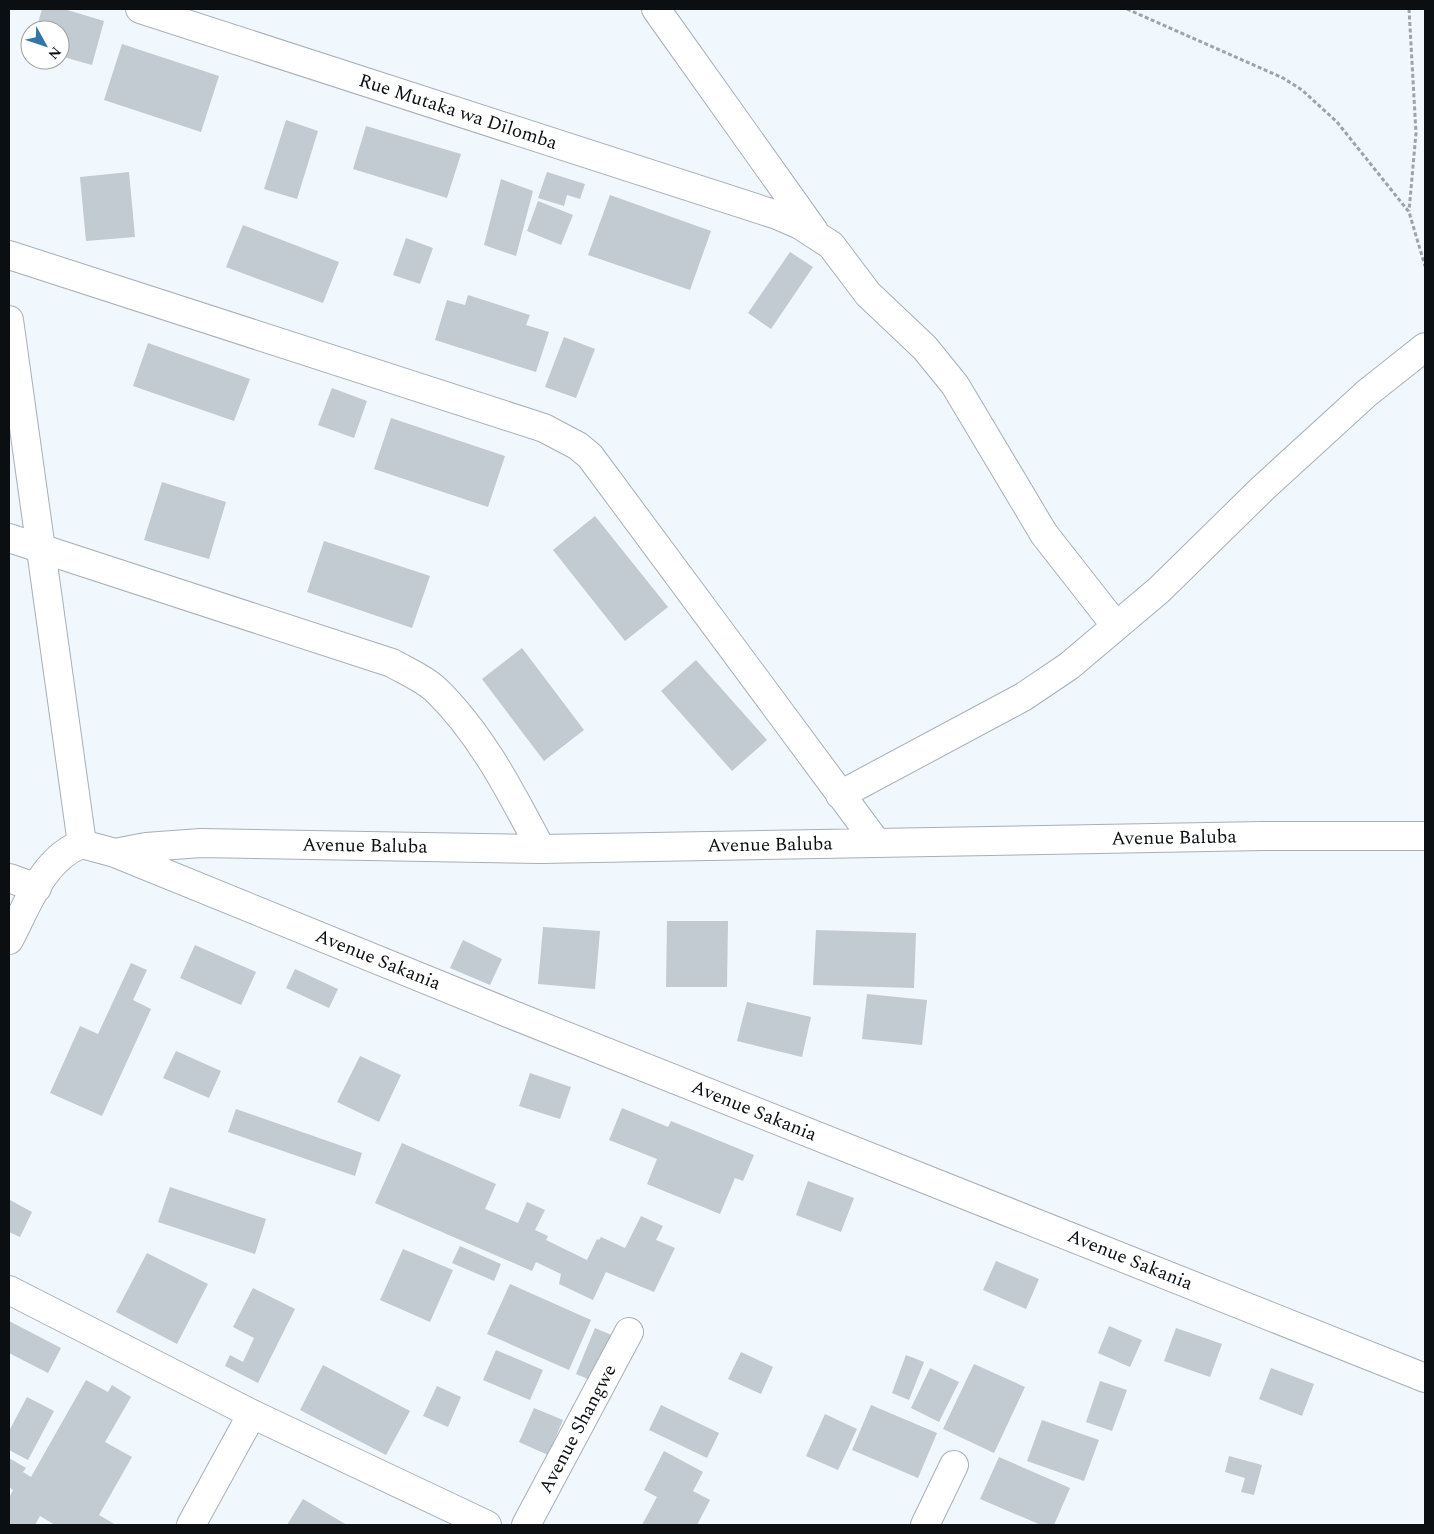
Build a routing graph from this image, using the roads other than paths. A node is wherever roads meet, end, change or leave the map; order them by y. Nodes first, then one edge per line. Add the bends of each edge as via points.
1 (140, 9) edge
2 (656, 9) edge
3 (816, 234) junction
4 (9, 255) edge
5 (9, 320) edge
6 (1425, 348) edge
7 (9, 538) edge
8 (40, 548) junction
9 (1116, 626) junction
10 (840, 795) junction
11 (1425, 836) edge
12 (876, 842) junction
13 (82, 844) junction
14 (541, 850) junction
15 (114, 853) junction
16 (9, 878) edge
17 (37, 888) junction
18 (9, 940) edge
19 (9, 1290) edge
20 (629, 1332) dead end
21 (1425, 1378) edge
22 (252, 1414) junction
23 (954, 1465) dead end
24 (191, 1525) edge
25 (487, 1525) edge
26 (526, 1525) edge
27 (925, 1525) edge

1 - 3 street, Rue Mutaka wa Dilomba via 777,215
2 - 3 street
3 - 9 street via 831,246 868,294 926,348 955,385 1044,534
4 - 10 street via 544,428 578,446 590,456
5 - 8 street
6 - 9 street via 1367,392 1159,590
7 - 8 street
8 - 13 street
8 - 14 street via 392,663 415,675 434,688 476,739 513,796
9 - 10 street via 1069,666 1023,697
10 - 12 street
11 - 12 street, Avenue Baluba
12 - 14 street, Avenue Baluba
13 - 15 street, Avenue Sakania
13 - 17 street via 59,857
14 - 15 street, Avenue Baluba via 201,843
15 - 21 street, Avenue Sakania
16 - 17 street
17 - 18 street
19 - 22 street
20 - 26 street, Avenue Shangwe
22 - 24 street
22 - 25 street
23 - 27 street

